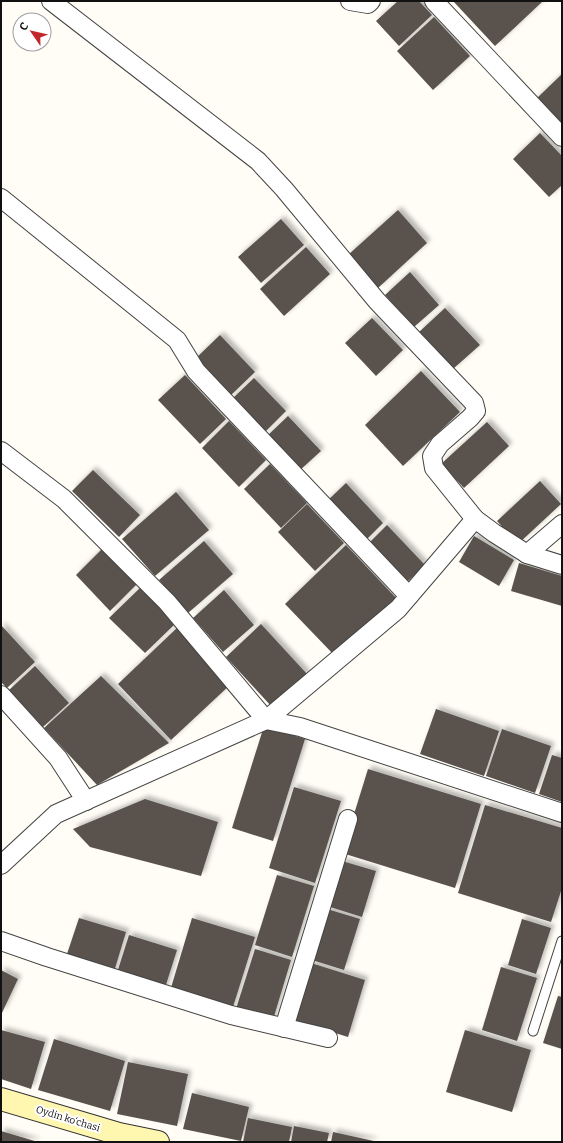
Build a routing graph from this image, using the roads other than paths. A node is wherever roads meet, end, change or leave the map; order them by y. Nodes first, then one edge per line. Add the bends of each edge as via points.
1 (51, 1) edge
2 (350, 1) edge
3 (371, 1) edge
4 (434, 1) edge
5 (562, 137) edge
6 (1, 198) edge
7 (1, 451) edge
8 (475, 519) junction
9 (562, 524) edge
10 (527, 554) junction
11 (562, 565) edge
12 (409, 596) junction
13 (1, 695) edge
14 (266, 720) junction
15 (86, 801) junction
16 (562, 813) edge
17 (348, 819) dead end
18 (1, 865) edge
19 (562, 940) edge
20 (1, 941) edge
21 (284, 1028) junction
22 (533, 1031) dead end
23 (328, 1038) dead end
24 (1, 1099) edge
25 (158, 1142) edge

1 - 8 street via 258,161 377,301 474,403 476,411 440,444 432,456 434,468
2 - 3 street via 368,4
4 - 5 street
6 - 12 street via 177,340 196,371
7 - 14 street via 64,500 167,602
8 - 10 street
8 - 12 street
9 - 10 street
10 - 11 street
12 - 14 street via 398,609
13 - 15 street via 58,758
14 - 15 street
14 - 16 street via 300,727
15 - 18 street via 56,814
17 - 21 street
19 - 22 lane
20 - 21 street via 216,1010
21 - 23 street
24 - 25 street, Oydin ko‘chasi via 119,1134

